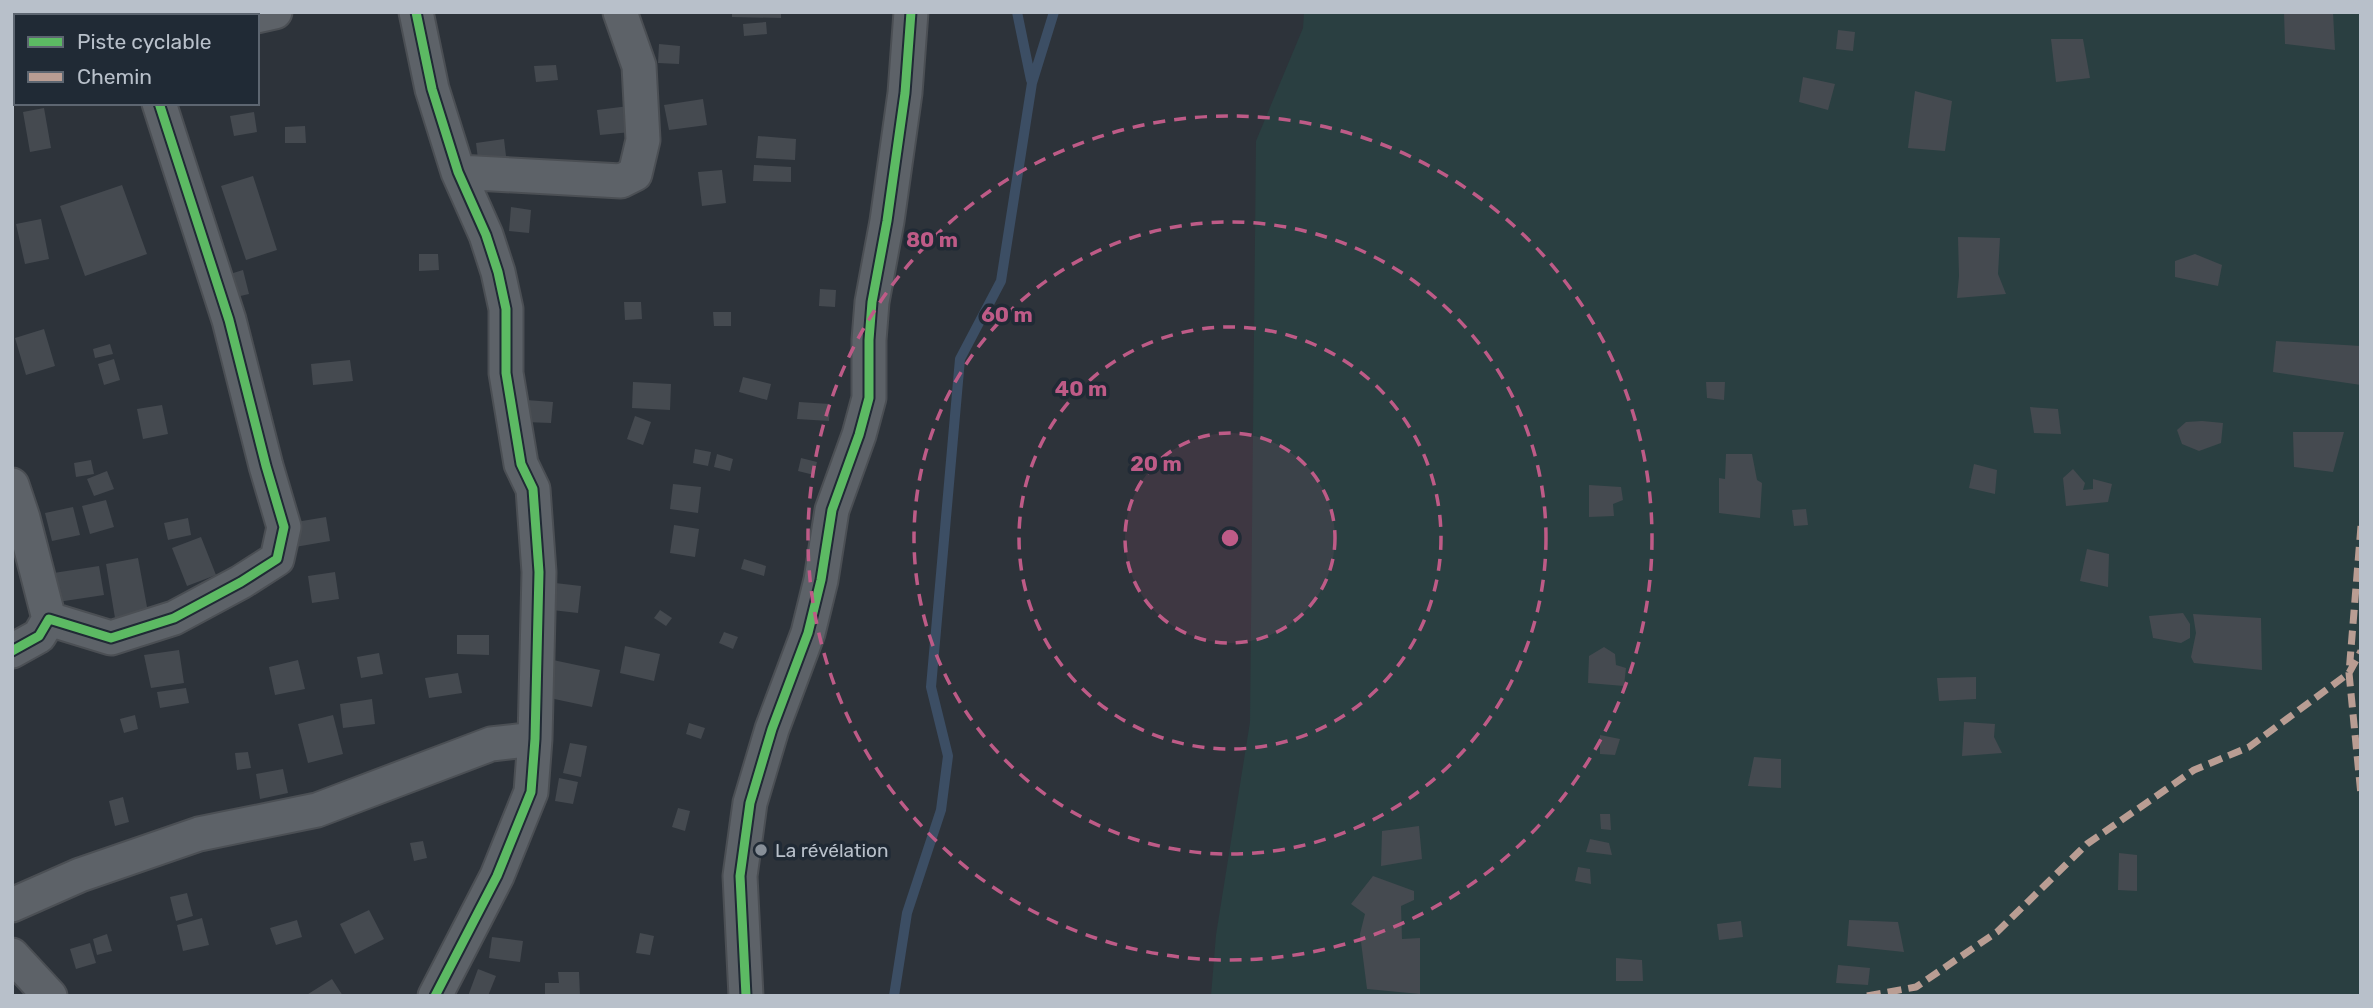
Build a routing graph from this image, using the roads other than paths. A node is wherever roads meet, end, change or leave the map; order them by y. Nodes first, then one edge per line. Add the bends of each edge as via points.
1 (416, 12) edge
2 (620, 12) edge
3 (911, 12) edge
4 (160, 105) edge
5 (458, 172) junction
6 (12, 485) edge
7 (49, 619) junction
8 (12, 651) edge
9 (535, 739) junction
10 (12, 905) edge
11 (12, 955) edge
12 (50, 996) edge
13 (435, 996) edge
14 (746, 996) edge

1 - 5 street via 432,89
2 - 5 street via 639,66 643,140 635,174 621,181
3 - 14 street via 905,93 872,302 869,398 832,510 808,633 750,803 740,876
4 - 7 street via 229,320 284,527 277,559 174,618 111,638
5 - 9 street via 498,272 506,309 506,373 521,464 533,489 539,572
6 - 7 street
7 - 8 street via 39,636
9 - 10 street via 491,744 317,810 200,834 79,874
9 - 13 street via 531,792 497,876
11 - 12 street

